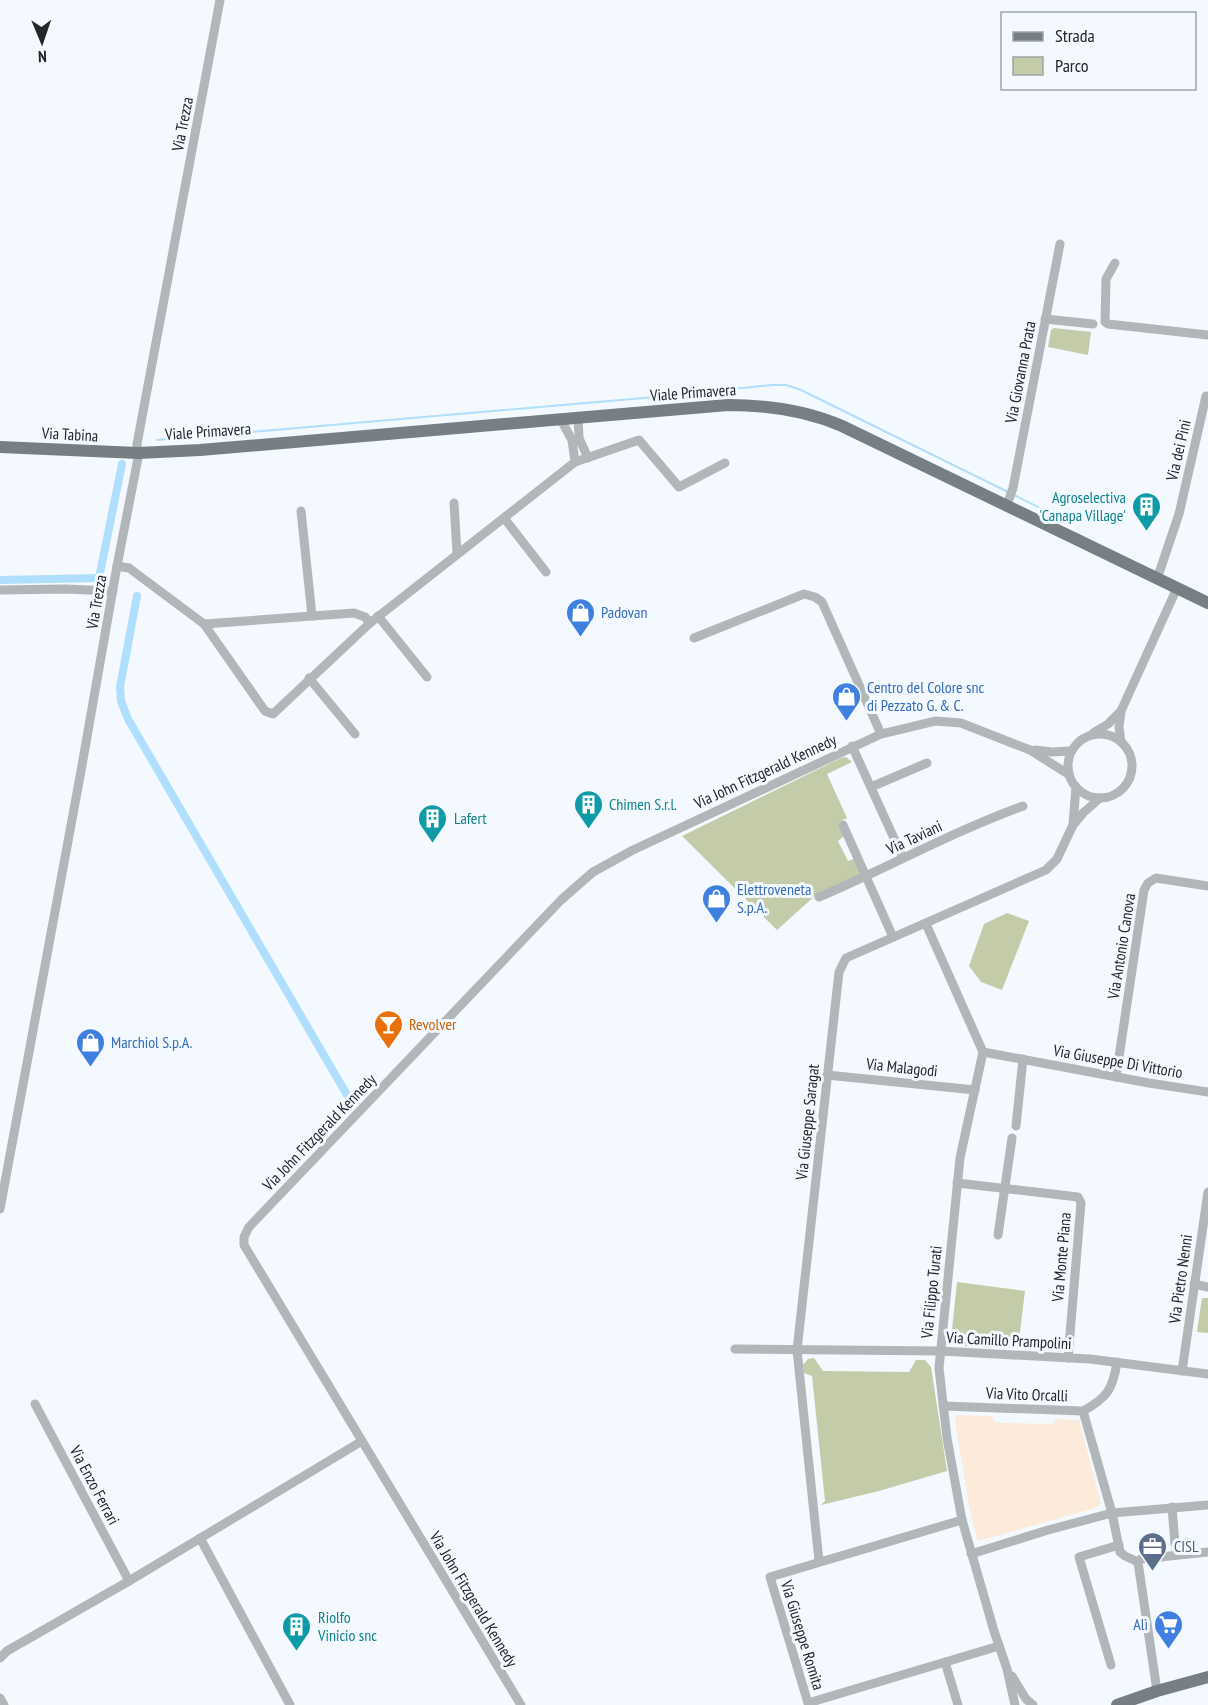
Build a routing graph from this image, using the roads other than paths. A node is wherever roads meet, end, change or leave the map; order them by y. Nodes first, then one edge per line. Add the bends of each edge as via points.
1 (220, 0) edge
2 (1060, 244) dead end
3 (1115, 263) dead end
4 (1046, 319) junction
5 (1093, 324) dead end
6 (1208, 335) edge
7 (1206, 396) dead end
8 (578, 417) junction
9 (560, 418) junction
10 (0, 447) edge
11 (138, 453) junction
12 (588, 458) junction
13 (575, 462) junction
14 (725, 463) dead end
15 (453, 503) dead end
16 (1007, 503) junction
17 (301, 511) dead end
18 (504, 518) junction
19 (457, 553) junction
20 (117, 566) junction
21 (546, 572) dead end
22 (1157, 579) junction
23 (1177, 588) junction
24 (0, 590) edge
25 (112, 591) junction
26 (1208, 603) edge
27 (312, 615) junction
28 (378, 616) junction
29 (370, 622) junction
30 (204, 624) junction
31 (694, 638) dead end
32 (427, 677) dead end
33 (309, 678) junction
34 (1122, 711) junction
35 (355, 734) dead end
36 (881, 734) junction
37 (1089, 736) junction
38 (1121, 742) junction
39 (852, 746) junction
40 (1030, 750) junction
41 (1071, 751) junction
42 (927, 763) dead end
43 (1068, 774) junction
44 (871, 787) junction
45 (1076, 787) junction
46 (1100, 798) junction
47 (1023, 806) dead end
48 (843, 825) dead end
49 (1073, 825) junction
50 (903, 858) junction
51 (866, 877) junction
52 (1208, 886) edge
53 (819, 897) dead end
54 (926, 924) junction
55 (893, 937) junction
56 (983, 1052) junction
57 (1023, 1059) junction
58 (827, 1075) junction
59 (1116, 1077) junction
60 (975, 1090) junction
61 (1208, 1092) edge
62 (1016, 1126) dead end
63 (1012, 1138) dead end
64 (957, 1183) junction
65 (1004, 1188) junction
66 (1208, 1192) edge
67 (0, 1209) edge
68 (1205, 1225) edge
69 (998, 1235) dead end
70 (1194, 1284) junction
71 (1208, 1287) edge
72 (735, 1349) dead end
73 (796, 1350) junction
74 (940, 1352) junction
75 (1068, 1358) junction
76 (1117, 1362) junction
77 (1182, 1371) junction
78 (1208, 1374) edge
79 (35, 1404) dead end
80 (943, 1406) junction
81 (1083, 1411) junction
82 (362, 1441) junction
83 (1208, 1505) edge
84 (1172, 1507) junction
85 (1112, 1513) junction
86 (962, 1520) junction
87 (200, 1538) junction
88 (1193, 1544) dead end
89 (1120, 1548) junction
90 (1208, 1552) edge
91 (971, 1554) junction
92 (819, 1561) junction
93 (1138, 1562) junction
94 (129, 1581) junction
95 (999, 1646) junction
96 (2, 1654) edge
97 (945, 1662) junction
98 (1111, 1665) dead end
99 (1007, 1668) junction
100 (1208, 1677) edge
101 (1157, 1691) junction
102 (0, 1698) edge
103 (1029, 1703) edge
104 (1015, 1704) edge
105 (4, 1705) edge
106 (290, 1705) edge
107 (521, 1705) edge
108 (958, 1705) edge
109 (1117, 1705) edge

1 - 11 street, Via Trezza
2 - 4 street, Via Giovanna Prata
3 - 6 street via 1106,279 1105,322
4 - 5 street
4 - 16 street, Via Giovanna Prata
7 - 22 street, Via dei Pini via 1179,514
8 - 9 main road, Viale Primavera
8 - 12 street via 579,438
8 - 16 main road, Viale Primavera via 728,405 771,406 806,413
9 - 11 main road, Viale Primavera
9 - 13 street via 572,440
10 - 11 main road, Via Tabina
11 - 20 street, Via Trezza
12 - 13 street
12 - 14 street via 639,440 679,487
13 - 18 street
15 - 19 street
16 - 22 main road, Viale Primavera
17 - 27 street
18 - 19 street
18 - 21 street
19 - 28 street
20 - 25 street, Via Trezza
20 - 30 street via 129,568
22 - 23 main road, Viale Primavera
23 - 26 main road, Viale Primavera
23 - 34 street
24 - 25 street
25 - 67 street, Via Trezza
27 - 29 street via 354,613
27 - 30 street
28 - 29 street
28 - 32 street
29 - 33 street
30 - 33 street via 265,711 273,714
31 - 36 street via 804,594 815,597 822,603
33 - 35 street
34 - 37 street
34 - 38 street
36 - 39 street, Via John Fitzgerald Kennedy
36 - 40 street, Via John Fitzgerald Kennedy via 935,721 961,723
37 - 38 street via 1106,734
37 - 41 street
38 - 46 street via 1131,758 1129,778 1117,793
39 - 44 street
39 - 82 street, Via John Fitzgerald Kennedy via 593,872 561,900 249,1227 244,1245
40 - 41 street, Via John Fitzgerald Kennedy
40 - 43 street, Via John Fitzgerald Kennedy
41 - 43 street
42 - 44 street
43 - 45 street, Via John Fitzgerald Kennedy
44 - 50 street
45 - 46 street via 1088,796
45 - 49 street, Via Giuseppe Saragat
46 - 49 street, Via Giuseppe Saragat
47 - 50 street, Via Taviani
48 - 51 street
49 - 54 street, Via Giuseppe Saragat via 1046,870
50 - 51 street, Via Taviani
51 - 53 street, Via Taviani
51 - 55 street
52 - 59 street, Via Antonio Canova via 1155,878 1144,890
54 - 55 street, Via Giuseppe Saragat
54 - 56 street
55 - 58 street, Via Giuseppe Saragat via 846,958 839,972
56 - 57 street, Via Giuseppe Di Vittorio
56 - 60 street, Via Filippo Turati
57 - 59 street, Via Giuseppe Di Vittorio
57 - 62 street
58 - 60 street, Via Malagodi
58 - 73 street, Via Giuseppe Saragat
59 - 61 street, Via Giuseppe Di Vittorio
60 - 64 street, Via Filippo Turati
63 - 65 street
64 - 65 street, Via Monte Piana
64 - 74 street, Via Filippo Turati
65 - 69 street
65 - 75 street, Via Monte Piana via 1078,1197 1081,1203
66 - 68 street, Via Pietro Nenni
68 - 70 street, Via Pietro Nenni
70 - 71 street
70 - 77 street, Via Pietro Nenni
72 - 73 street, Via Camillo Prampolini
73 - 74 street, Via Camillo Prampolini
73 - 92 street, Via Giuseppe Saragat
74 - 75 street, Via Camillo Prampolini
74 - 80 street, Via Filippo Turati
75 - 76 street, Via Camillo Prampolini
76 - 77 street, Via Camillo Prampolini
76 - 81 street, Via Vito Orcalli via 1108,1391
77 - 78 street, Via Camillo Prampolini
79 - 94 street, Via Enzo Ferrari
80 - 81 street, Via Vito Orcalli
80 - 86 street, Via Filippo Turati
81 - 85 street
82 - 87 street
82 - 107 street, Via John Fitzgerald Kennedy
83 - 84 street
84 - 85 street
84 - 88 street via 1175,1544
85 - 89 street
85 - 91 street
86 - 91 street, Via Filippo Turati
86 - 92 street, Via Giuseppe Romita
87 - 94 street
87 - 106 street
89 - 93 street via 1125,1556
89 - 98 street via 1079,1557
90 - 93 street
91 - 95 street, Via Filippo Turati
92 - 97 street, Via Giuseppe Romita via 770,1577 808,1703
93 - 101 street
94 - 96 street
95 - 97 street, Via Giuseppe Romita
95 - 99 street, Via Filippo Turati
97 - 108 street
99 - 103 street, Via Filippo Turati
99 - 104 street, Via Filippo Turati
100 - 101 main road
101 - 109 main road
102 - 105 street

